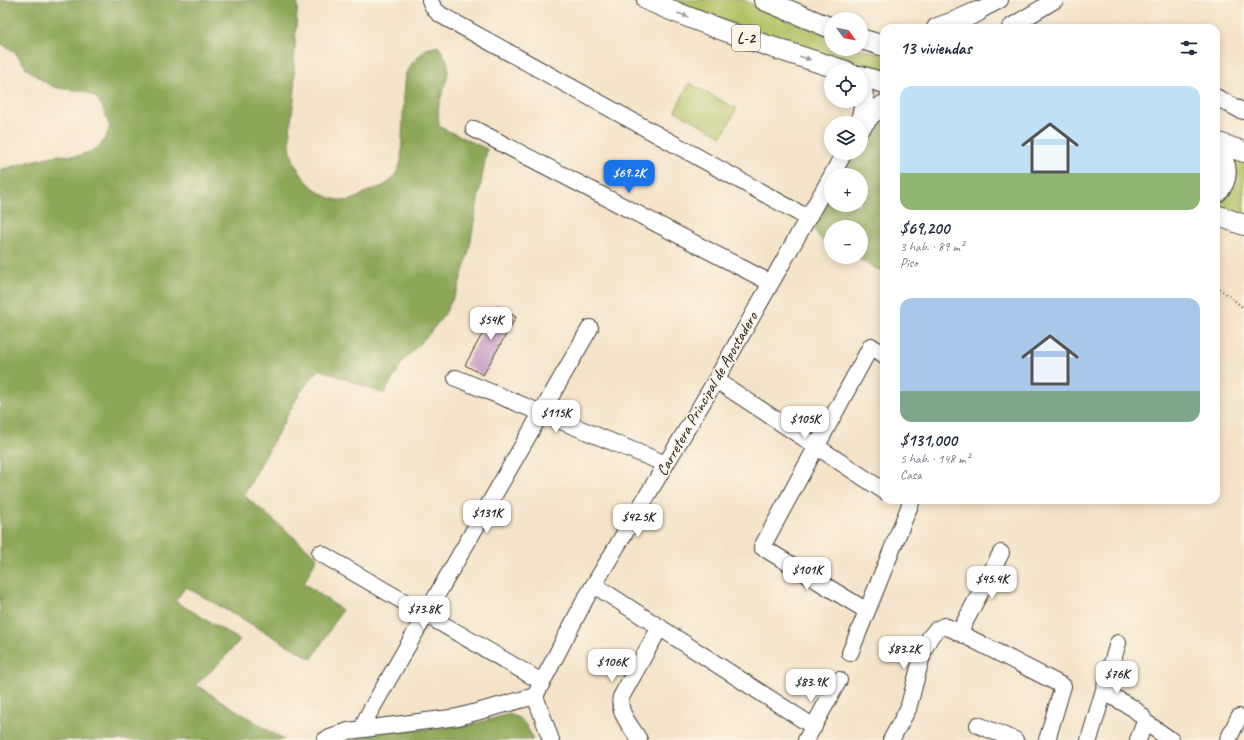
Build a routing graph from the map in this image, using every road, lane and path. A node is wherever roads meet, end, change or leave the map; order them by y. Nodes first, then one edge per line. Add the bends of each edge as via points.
1 (430, 0) edge
2 (647, 0) edge
3 (764, 0) edge
4 (1000, 0) edge
5 (1055, 0) edge
6 (982, 6) edge
7 (949, 24) edge
8 (966, 24) edge
9 (1015, 24) edge
10 (824, 25) edge
11 (824, 64) edge
12 (868, 78) edge
13 (880, 82) edge
14 (1220, 99) edge
15 (880, 108) edge
16 (1244, 111) edge
17 (868, 118) edge
18 (474, 129) dead end
19 (1220, 143) edge
20 (1244, 152) edge
21 (1220, 154) edge
22 (1220, 188) edge
23 (824, 190) edge
24 (1220, 216) edge
25 (808, 218) junction
26 (1244, 225) edge
27 (771, 283) junction
28 (1220, 289) edge
29 (1244, 308) edge
30 (590, 328) dead end
31 (880, 352) edge
32 (456, 378) dead end
33 (716, 380) junction
34 (541, 413) junction
35 (817, 446) junction
36 (666, 464) junction
37 (880, 488) edge
38 (905, 504) edge
39 (320, 553) dead end
40 (1001, 554) dead end
41 (594, 585) junction
42 (867, 611) junction
43 (425, 614) junction
44 (660, 627) junction
45 (959, 633) junction
46 (1118, 642) dead end
47 (850, 653) dead end
48 (839, 680) dead end
49 (538, 689) junction
50 (1104, 692) junction
51 (1239, 717) dead end
52 (1145, 722) junction
53 (978, 725) dead end
54 (362, 729) junction
55 (810, 733) edge
56 (325, 740) edge
57 (552, 740) edge
58 (639, 740) edge
59 (891, 740) edge
60 (1016, 740) edge
61 (1047, 740) edge
62 (1089, 740) edge
63 (1138, 740) edge
64 (1172, 740) edge
65 (1228, 740) edge

1 - 25 street via 435,11 441,15
2 -> 11 main road, L-2
3 - 10 main road
4 - 6 street
5 - 9 street
6 - 7 main road
6 - 8 main road
12 - 13 main road
14 - 16 street
15 - 17 main road
18 - 27 street
19 - 20 main road
21 - 22 main road via 1226,166 1226,177
23 - 25 street, Carretera Principal de Apostadero
24 - 26 main road
25 - 27 street, Carretera Principal de Apostadero
27 - 33 street, Carretera Principal de Apostadero
28 - 29 path
30 - 34 street
31 - 35 street via 872,346
32 - 34 street
33 - 35 street
33 - 36 street, Carretera Principal de Apostadero
34 - 36 street
34 - 43 street
35 - 37 street
35 - 42 street via 762,547
36 - 41 street, Carretera Principal de Apostadero
38 - 42 street
39 - 43 street
40 - 45 street
41 - 44 street
41 - 49 street, Carretera Principal de Apostadero
42 - 47 street
43 - 49 street
43 - 54 street
44 - 55 street
44 - 58 street via 619,704
45 - 59 street via 944,626 930,637 923,652 908,709
45 - 61 street via 1063,686
46 - 50 street
48 - 55 street
49 - 54 street via 458,717
49 - 57 street
50 - 52 street via 1133,708
50 - 62 street
51 - 65 street
52 - 63 street
52 - 64 street
53 - 60 street
54 - 56 street via 348,731

